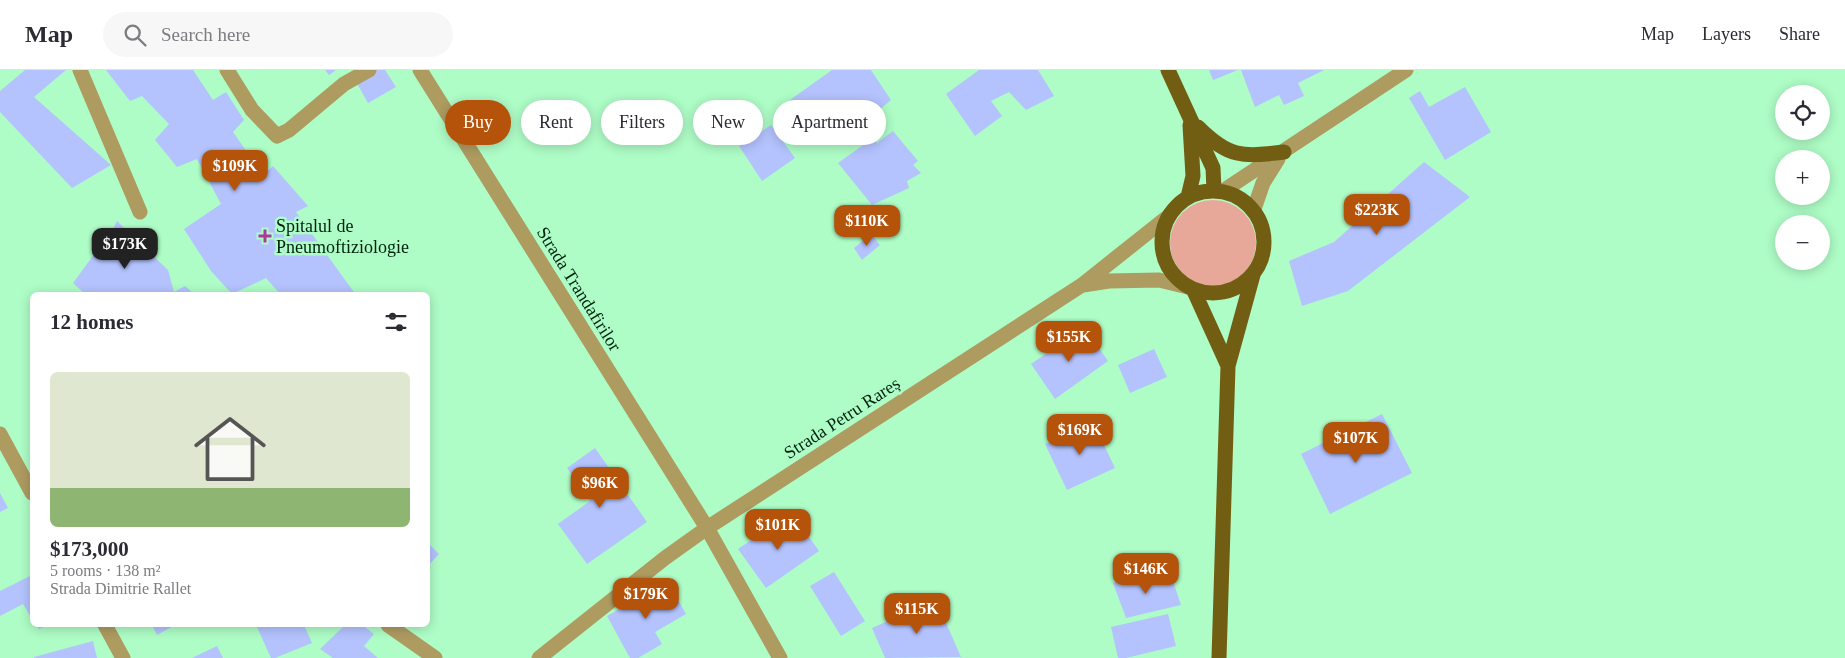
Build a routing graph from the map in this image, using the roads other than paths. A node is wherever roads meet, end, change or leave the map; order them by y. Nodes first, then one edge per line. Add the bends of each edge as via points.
1 (80, 70) edge
2 (226, 70) edge
3 (369, 70) edge
4 (420, 70) edge
5 (1168, 70) edge
6 (1406, 70) edge
7 (1190, 118) junction
8 (1284, 152) junction
9 (1218, 190) junction
10 (1188, 197) junction
11 (1254, 209) junction
12 (140, 212) dead end
13 (1170, 215) junction
14 (1253, 275) junction
15 (1082, 285) junction
16 (1191, 288) junction
17 (1228, 366) junction
18 (0, 434) edge
19 (30, 489) edge
20 (707, 528) junction
21 (106, 627) edge
22 (391, 627) edge
23 (123, 658) edge
24 (435, 658) edge
25 (539, 658) edge
26 (780, 658) edge
27 (1219, 658) edge

1 - 12 street
2 - 3 street via 252,110 277,136 344,84
4 - 20 street, Strada Trandafirilor
5 - 7 main road
6 - 8 street
7 - 8 main road via 1226,150 1247,156
7 - 9 main road via 1205,146
7 - 10 main road via 1193,176
8 - 9 street
8 - 11 street via 1268,173
9 - 10 main road
9 - 11 main road via 1240,198
10 - 13 main road
11 - 14 main road via 1262,225 1265,242 1262,260
13 - 15 street, Strada Petru Rareș
13 - 16 main road via 1163,230 1166,262 1174,276
14 - 16 main road via 1241,286 1226,292 1209,293
14 - 17 main road
15 - 16 street via 1159,280
15 - 20 street, Strada Petru Rareș
16 - 17 main road
17 - 27 main road
18 - 19 street
20 - 25 street, Strada Petru Rareș
20 - 26 street, Strada Trandafirilor
21 - 23 street
22 - 24 street

